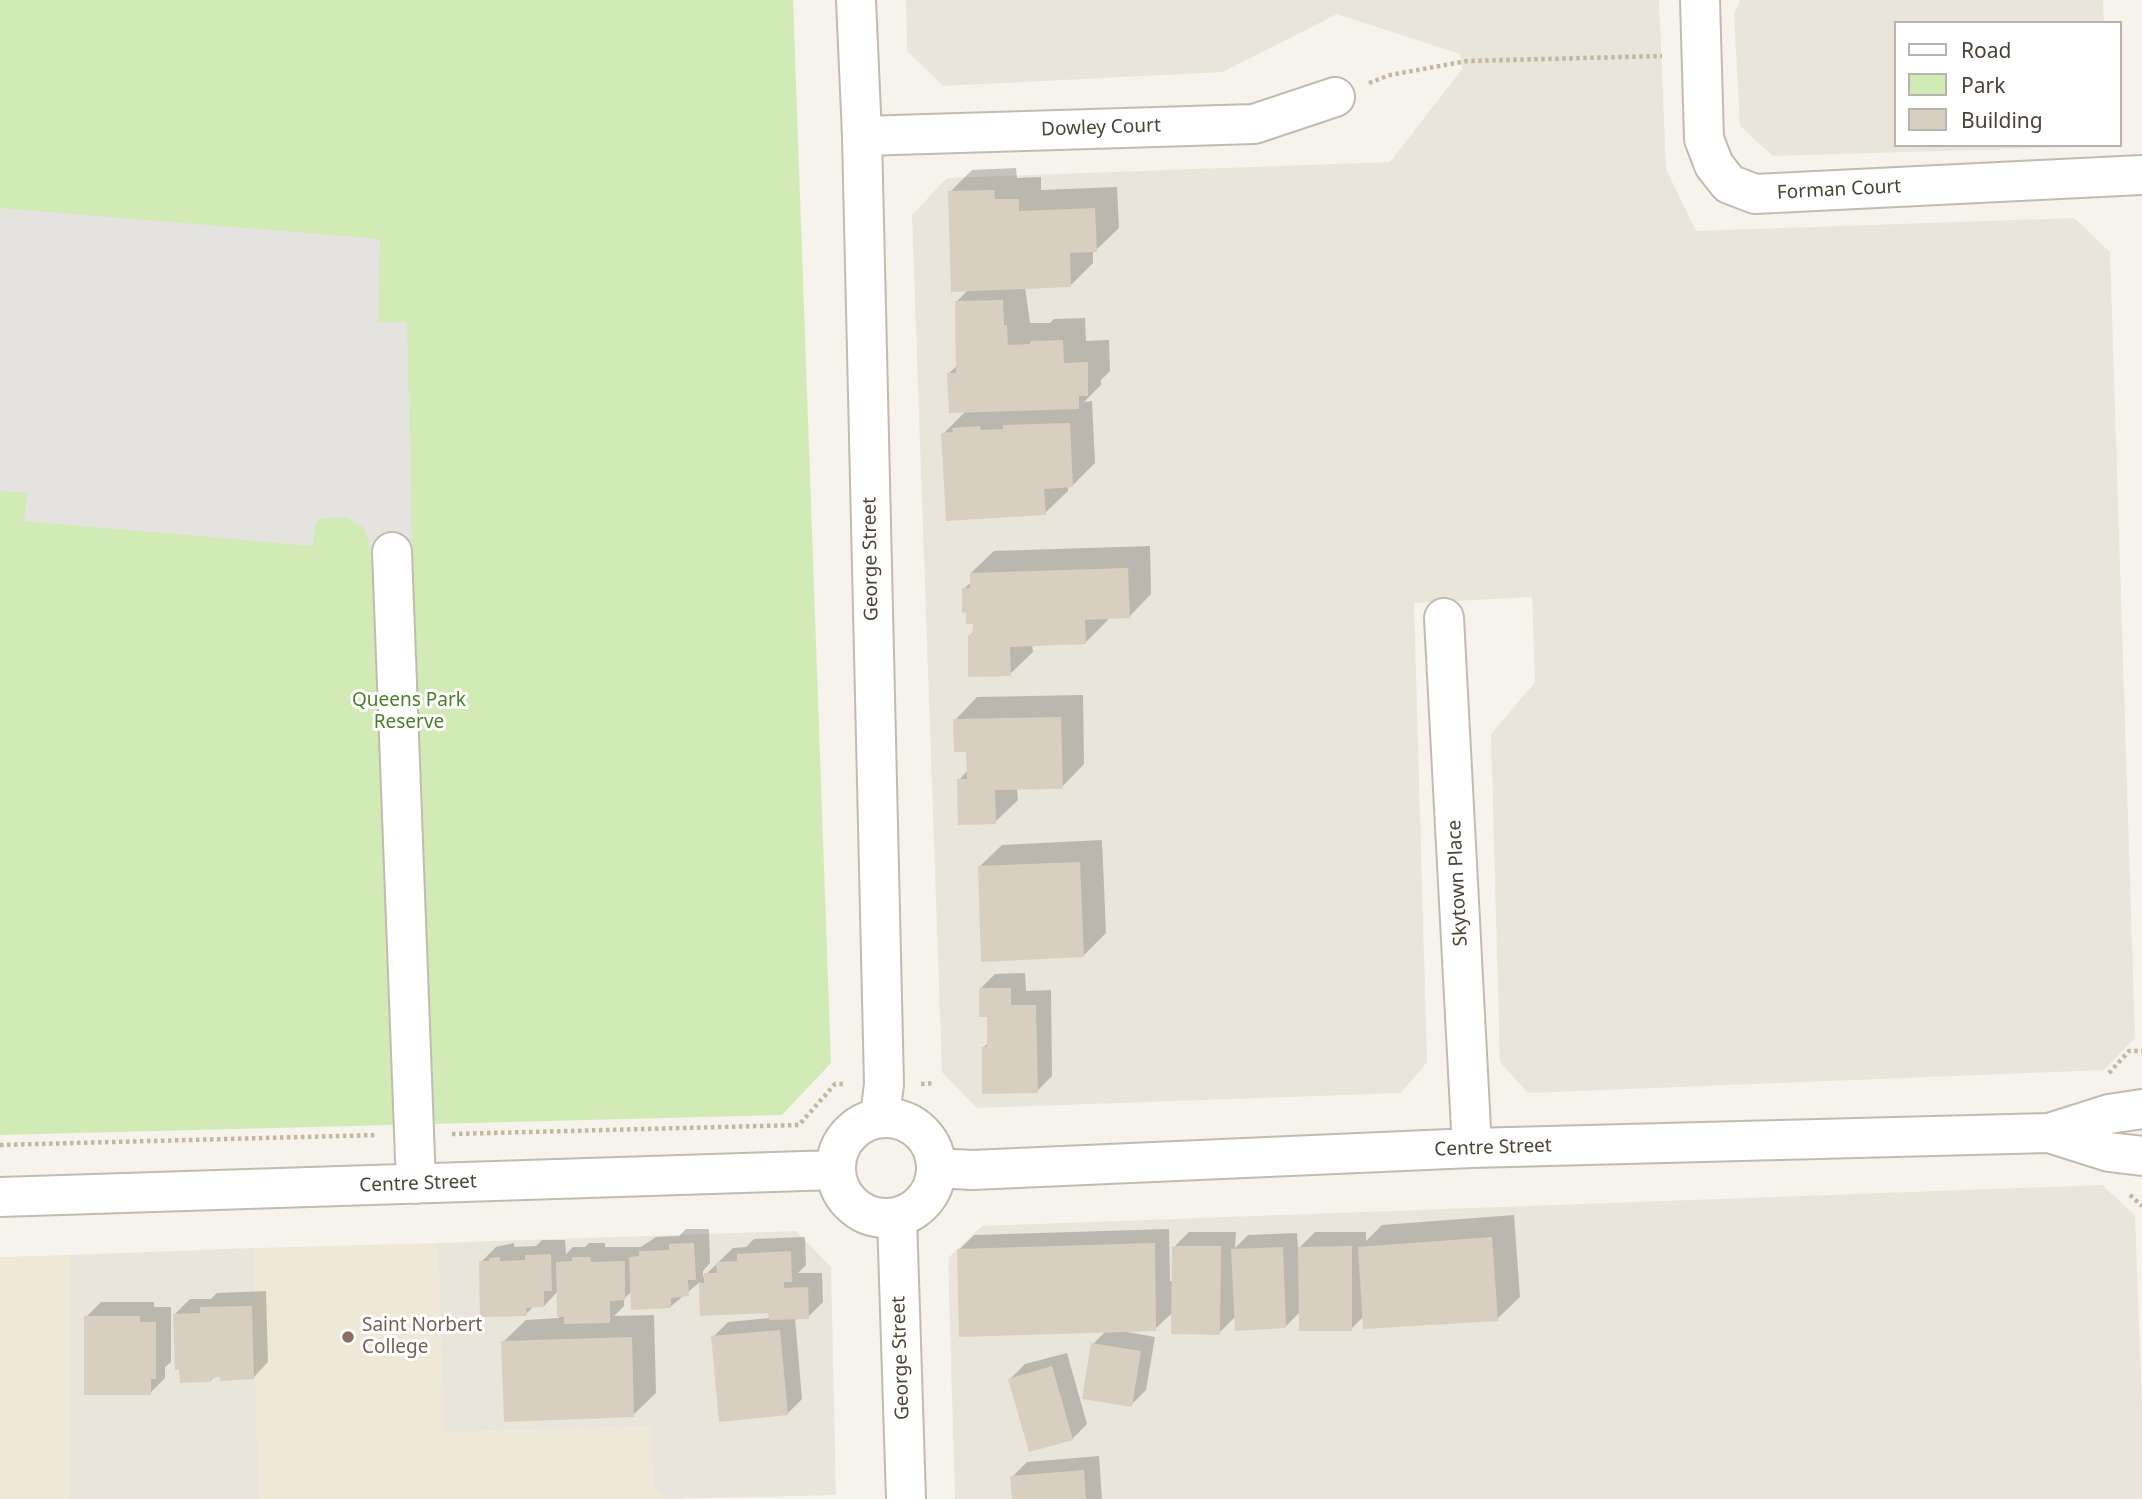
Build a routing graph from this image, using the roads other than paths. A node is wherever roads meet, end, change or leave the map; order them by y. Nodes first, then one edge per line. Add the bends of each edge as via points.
1 (856, 0) edge
2 (1700, 0) edge
3 (1335, 97) road end
4 (862, 136) junction
5 (2142, 175) edge
6 (392, 552) dead end
7 (1444, 618) dead end
8 (882, 1101) junction
9 (2142, 1109) edge
10 (2049, 1133) junction
11 (1472, 1149) junction
12 (2142, 1156) edge
13 (937, 1168) junction
14 (835, 1170) junction
15 (416, 1184) junction
16 (0, 1197) edge
17 (897, 1217) junction
18 (906, 1499) edge

1 - 4 street, George Street
2 - 5 street, Forman Court via 1704,139 1714,165 1729,184 1755,194
3 - 4 street, Dowley Court via 1254,124
4 - 8 street, George Street
6 - 15 street
7 - 11 street, Skytown Place
8 - 13 street via 926,1137
8 - 14 street via 869,1121 844,1140
9 - 10 street, Centre Street
10 - 11 street, Centre Street
10 - 12 street, Centre Street via 2109,1152
11 - 13 street, Centre Street
13 - 17 street via 926,1199
14 - 15 street, Centre Street
14 - 17 street via 838,1185 855,1208 868,1216
15 - 16 street, Centre Street
17 - 18 street, George Street

